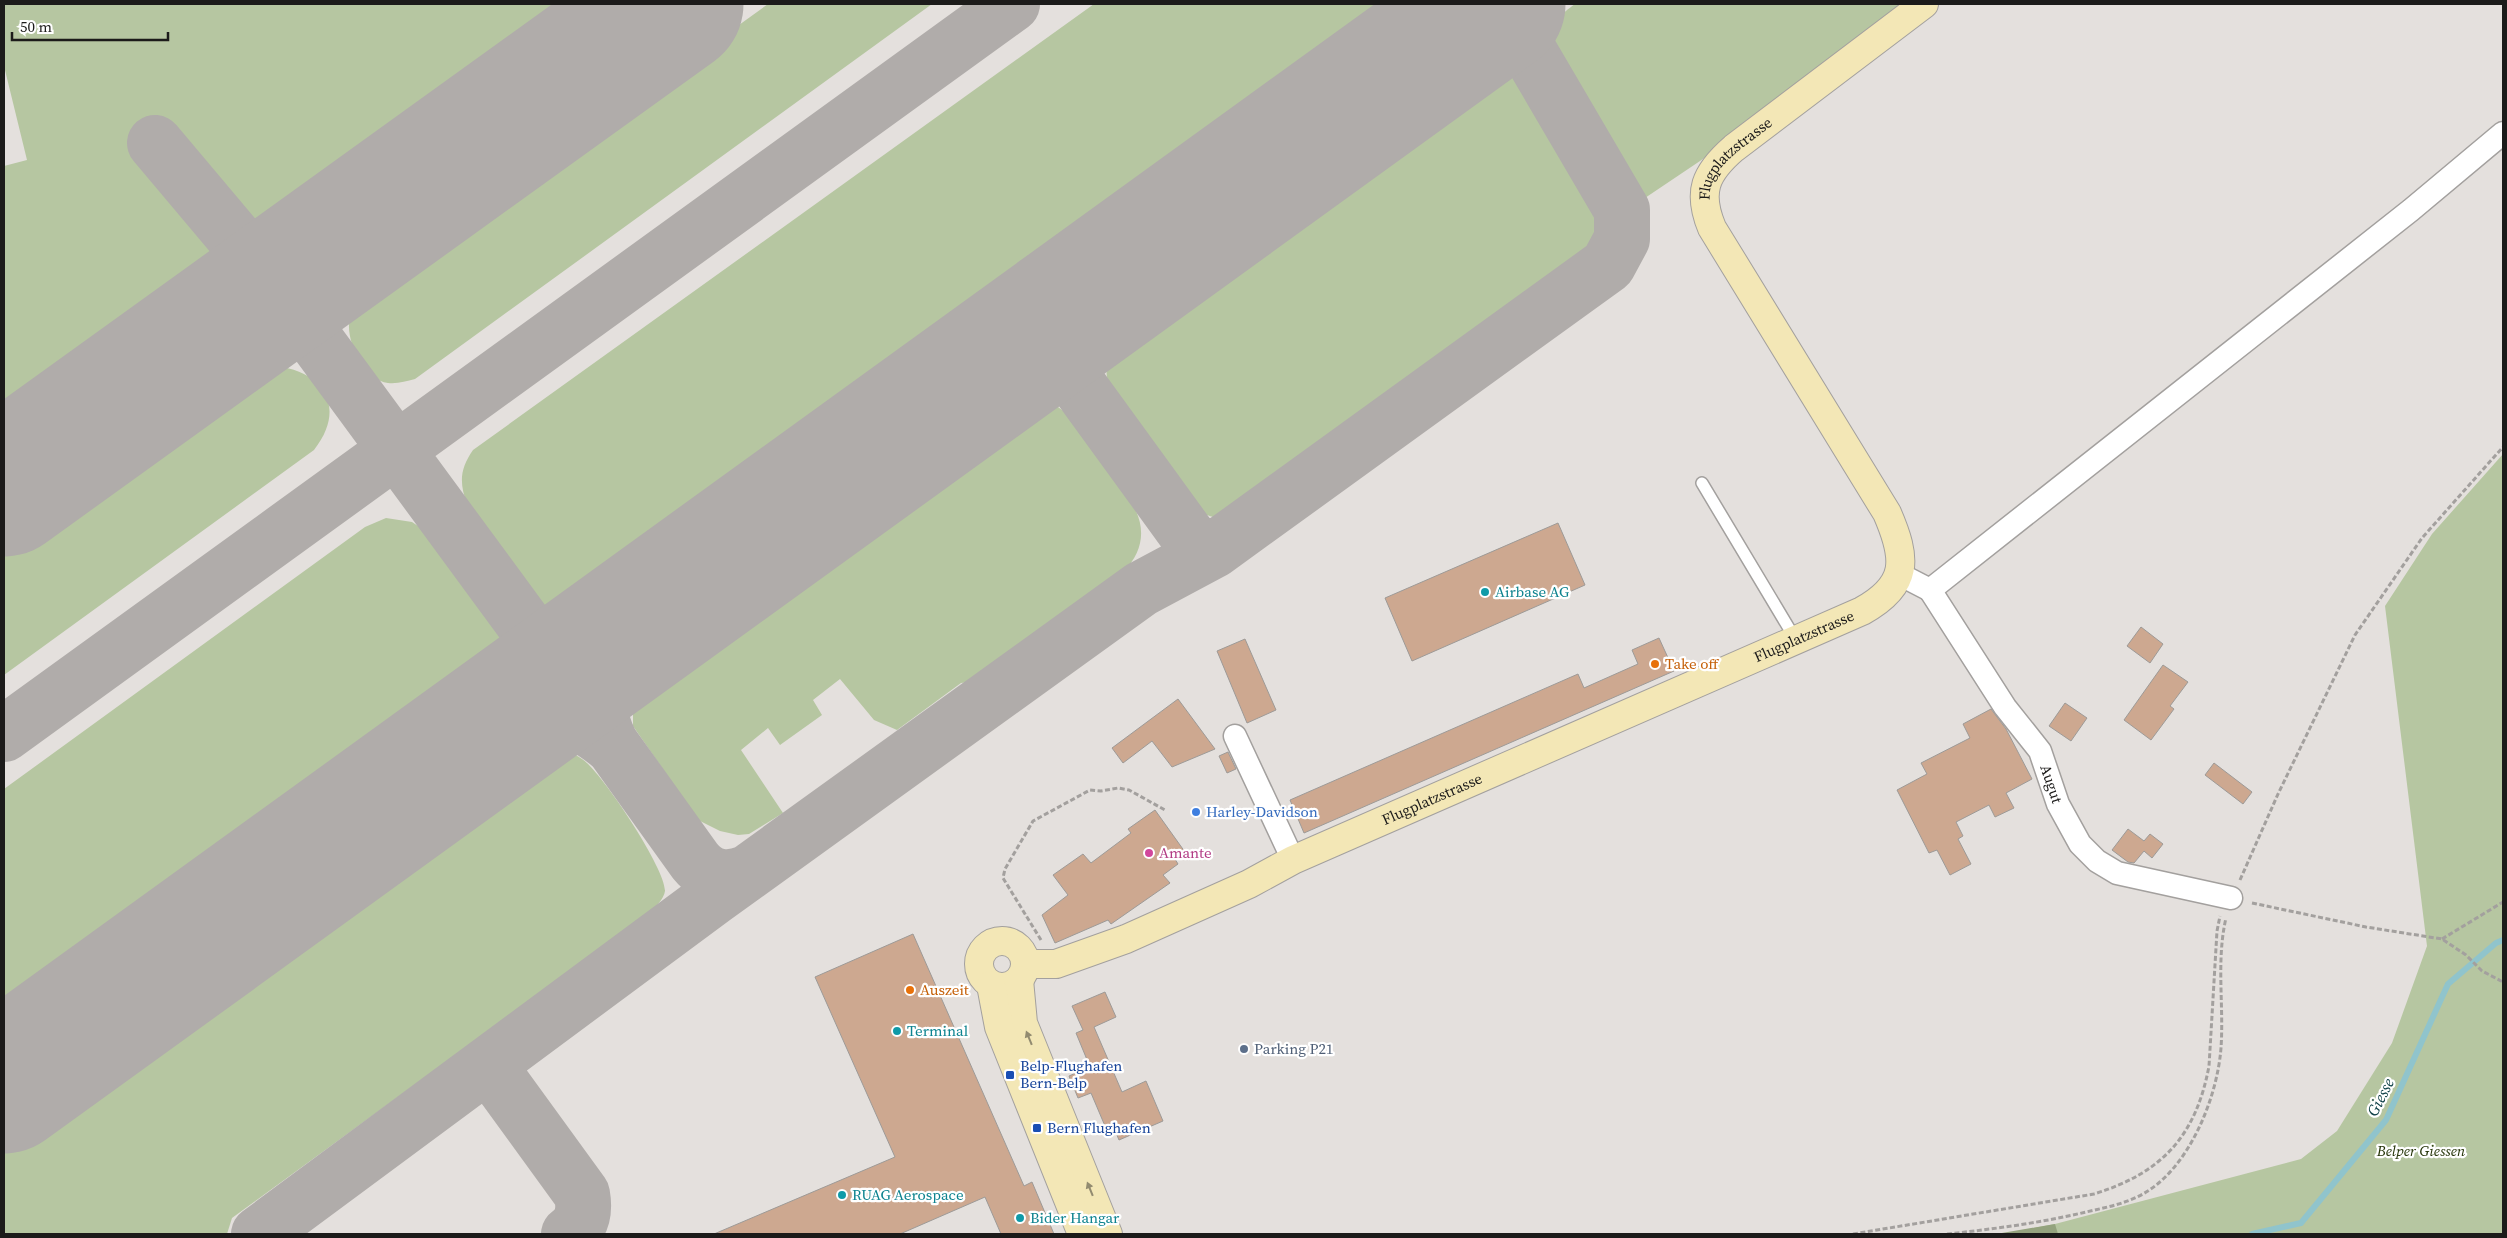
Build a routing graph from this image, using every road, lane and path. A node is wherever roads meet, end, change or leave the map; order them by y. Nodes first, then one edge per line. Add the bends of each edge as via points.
1 (1924, 4) edge
2 (2503, 133) edge
3 (2503, 447) edge
4 (1702, 483) dead end
5 (1900, 574) junction
6 (1930, 590) junction
7 (1796, 640) junction
8 (1236, 736) dead end
9 (1165, 810) dead end
10 (1293, 860) junction
11 (2231, 898) junction
12 (2503, 902) edge
13 (2442, 939) junction
14 (1056, 964) junction
15 (1022, 972) junction
16 (2503, 982) edge
17 (991, 985) junction
18 (1082, 1234) edge
19 (1108, 1234) edge
20 (1852, 1234) edge
21 (1947, 1234) edge

1 - 5 street, Flugplatzstrasse via 1734,148 1709,174 1704,195 1712,228 1887,513 1901,557
2 - 6 street via 2411,210
3 - 11 path via 2422,538 2356,635
4 - 7 lane
5 - 6 street
5 - 7 street, Flugplatzstrasse via 1895,585 1876,603
6 - 11 street, Augut via 2004,707 2040,751 2058,804 2080,844 2097,861 2118,873
7 - 10 street, Flugplatzstrasse
8 - 10 street
9 - 14 path via 1130,790 1090,790 1033,821 1003,878
10 - 14 street, Flugplatzstrasse via 1249,884 1139,933
11 - 13 path via 2366,927
11 - 20 path via 2221,912 2217,931 2206,1084 2202,1100 2172,1151 2146,1173 2122,1186 2094,1194
11 - 21 path via 2224,927 2221,1048 2215,1083 2205,1118 2182,1158 2151,1189 2120,1205 2041,1223
12 - 13 path
13 - 16 path via 2482,971
14 - 15 street, Flugplatzstrasse
15 - 17 street via 1010,986
15 - 17 street via 1021,950 1013,943 1005,940 989,944 978,959 983,979
19 -> 15 street via 1023,1022
17 - 18 street via 998,1027

